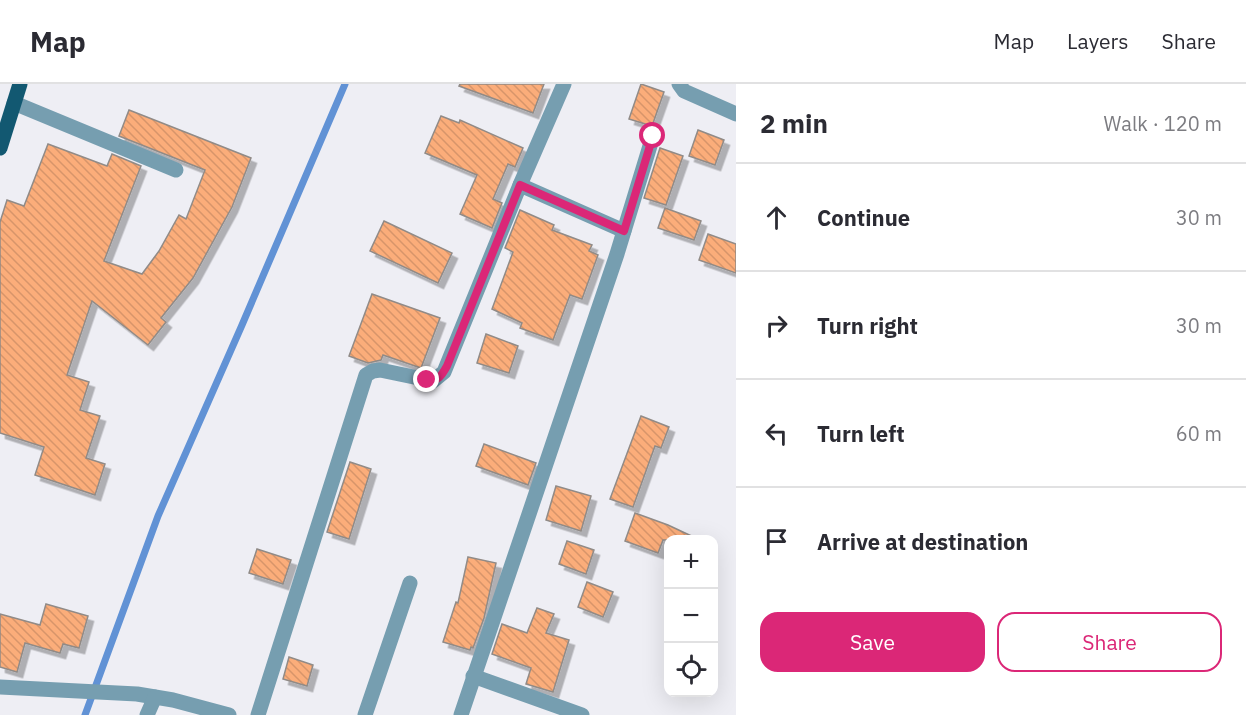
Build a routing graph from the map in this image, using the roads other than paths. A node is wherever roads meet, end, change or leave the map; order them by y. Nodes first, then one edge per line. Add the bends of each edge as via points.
1 (20, 84) edge
2 (564, 84) edge
3 (678, 84) edge
4 (14, 103) junction
5 (736, 114) edge
6 (3, 125) edge
7 (653, 136) dead end
8 (0, 148) edge
9 (176, 170) dead end
10 (520, 185) junction
11 (624, 231) junction
12 (410, 583) dead end
13 (473, 676) junction
14 (0, 687) edge
15 (155, 697) junction
16 (147, 715) edge
17 (229, 715) edge
18 (258, 715) edge
19 (364, 715) edge
20 (461, 715) edge
21 (582, 715) edge

1 - 4 main road
2 - 10 street
3 - 5 street via 684,91
4 - 6 main road
4 - 9 street
6 - 8 main road
7 - 11 street
10 - 11 street
10 - 18 street via 439,378 434,381 380,370 366,375
11 - 13 street
12 - 19 street
13 - 20 street
13 - 21 street
14 - 15 street
15 - 16 street
15 - 17 street

